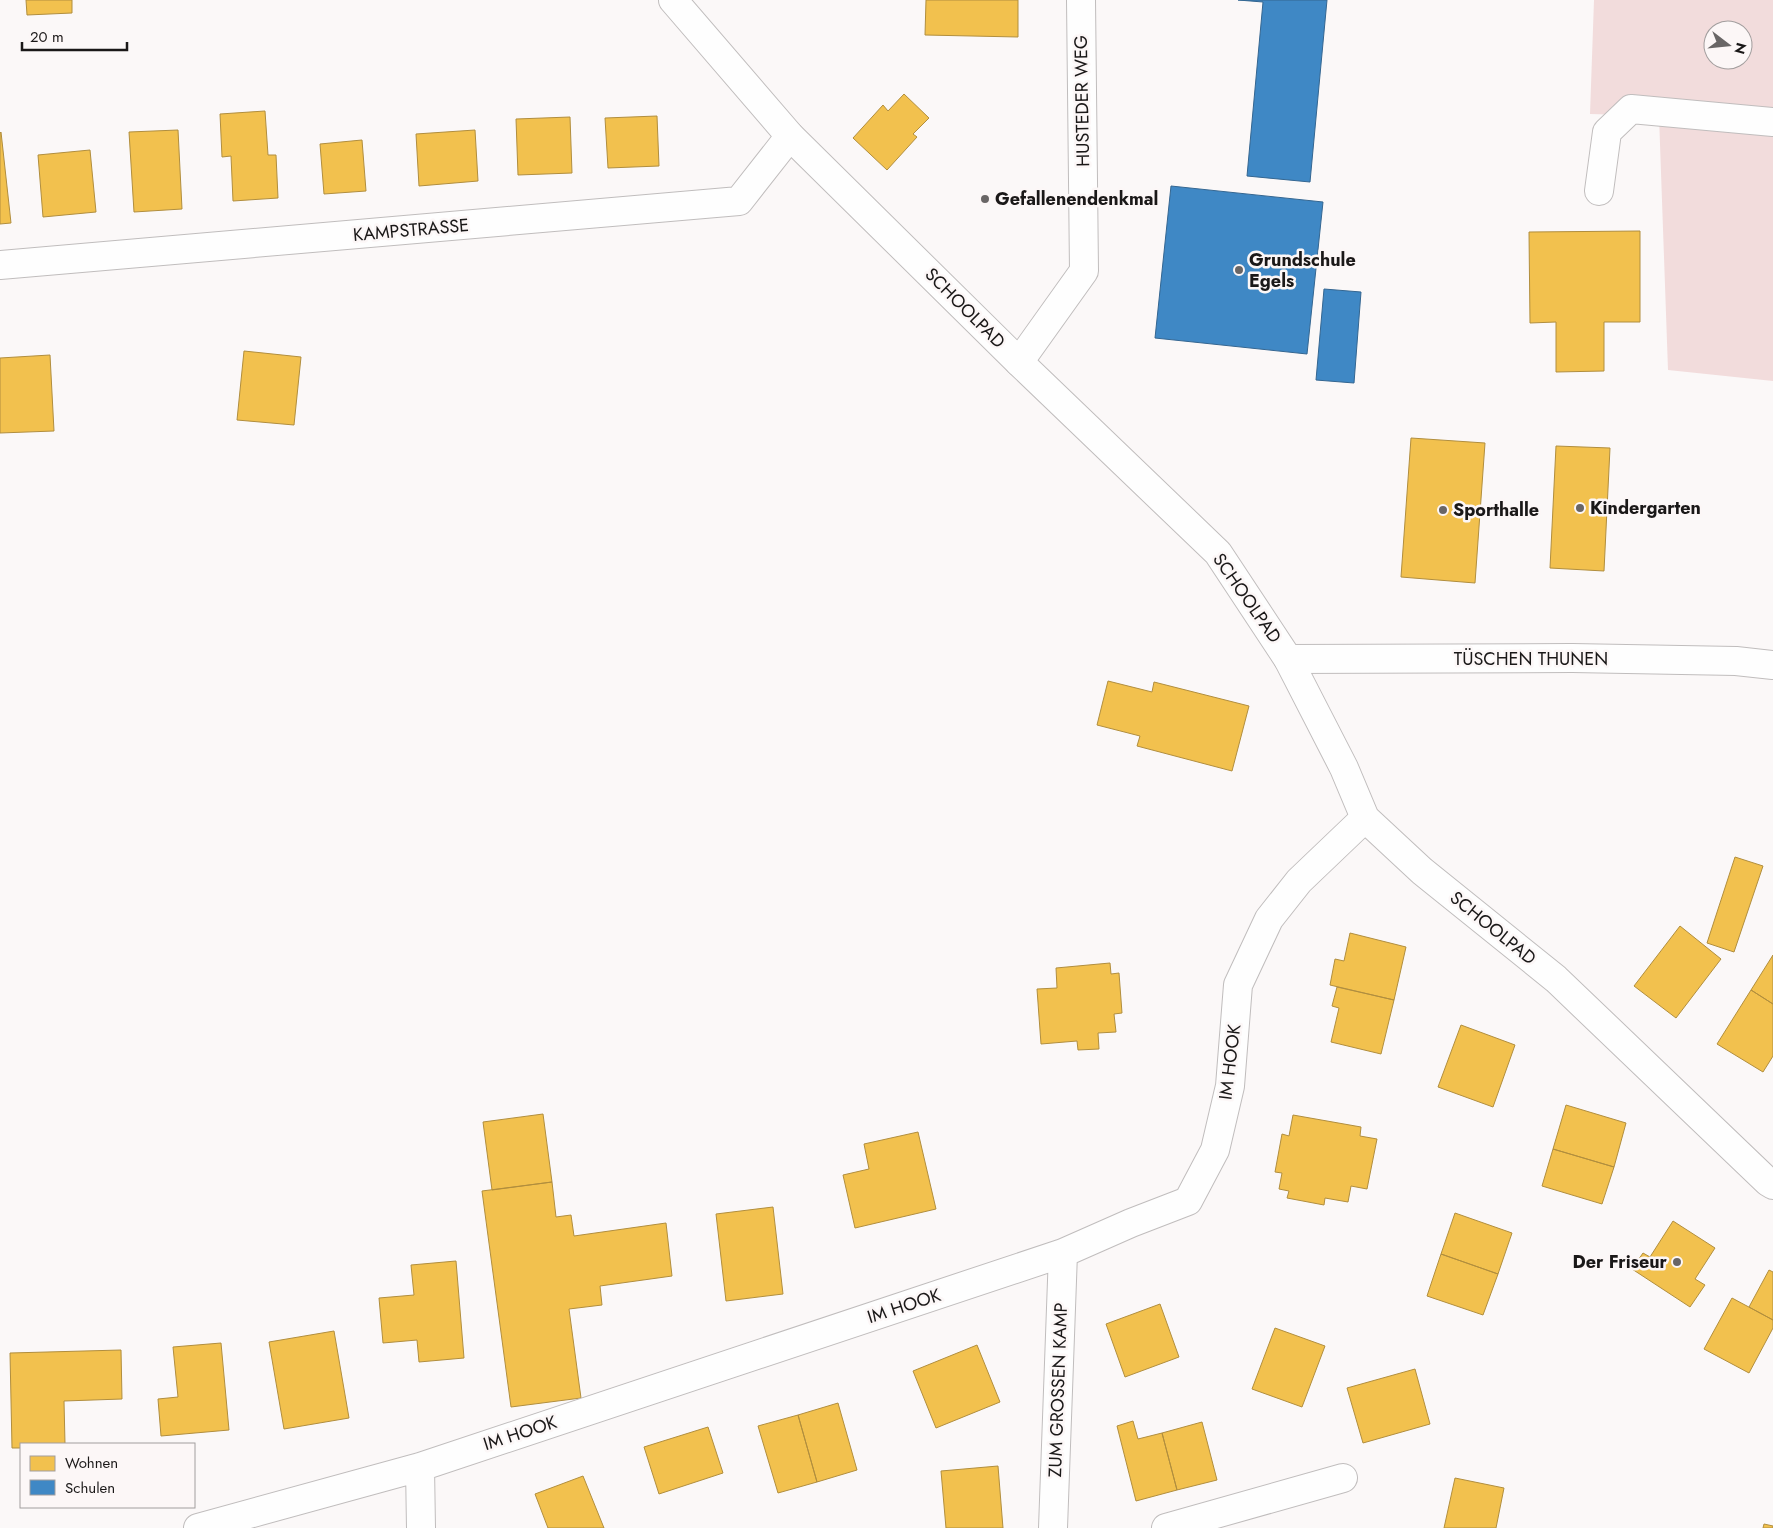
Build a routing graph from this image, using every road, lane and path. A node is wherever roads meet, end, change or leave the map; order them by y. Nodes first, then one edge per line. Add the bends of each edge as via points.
1 (673, 0) edge
2 (1081, 0) edge
3 (1773, 122) edge
4 (790, 136) junction
5 (1599, 191) dead end
6 (0, 265) edge
7 (1019, 362) junction
8 (1288, 659) junction
9 (1773, 664) edge
10 (1365, 818) junction
11 (1773, 1185) edge
12 (1063, 1253) junction
13 (420, 1466) junction
14 (1343, 1478) dead end
15 (198, 1528) edge
16 (421, 1528) edge
17 (1052, 1528) edge
18 (1166, 1528) edge

1 - 4 street, SCHOOLPAD
2 - 7 street, HUSTEDER WEG via 1084,272
3 - 5 street via 1631,109 1607,132
4 - 6 street, KAMPSTRASSE via 739,201
4 - 7 street, SCHOOLPAD
7 - 8 street, SCHOOLPAD via 1218,553
8 - 9 street, TÜSCHEN THUNEN via 1572,658
8 - 10 street, SCHOOLPAD via 1344,768
10 - 11 street, SCHOOLPAD via 1422,871 1556,979
10 - 12 street, IM HOOK via 1299,881 1269,919 1238,985 1228,1095 1215,1150 1188,1202
12 - 13 street, IM HOOK
12 - 17 street, ZUM GROSSEN KAMP
13 - 15 street, IM HOOK
13 - 16 street
14 - 18 street

